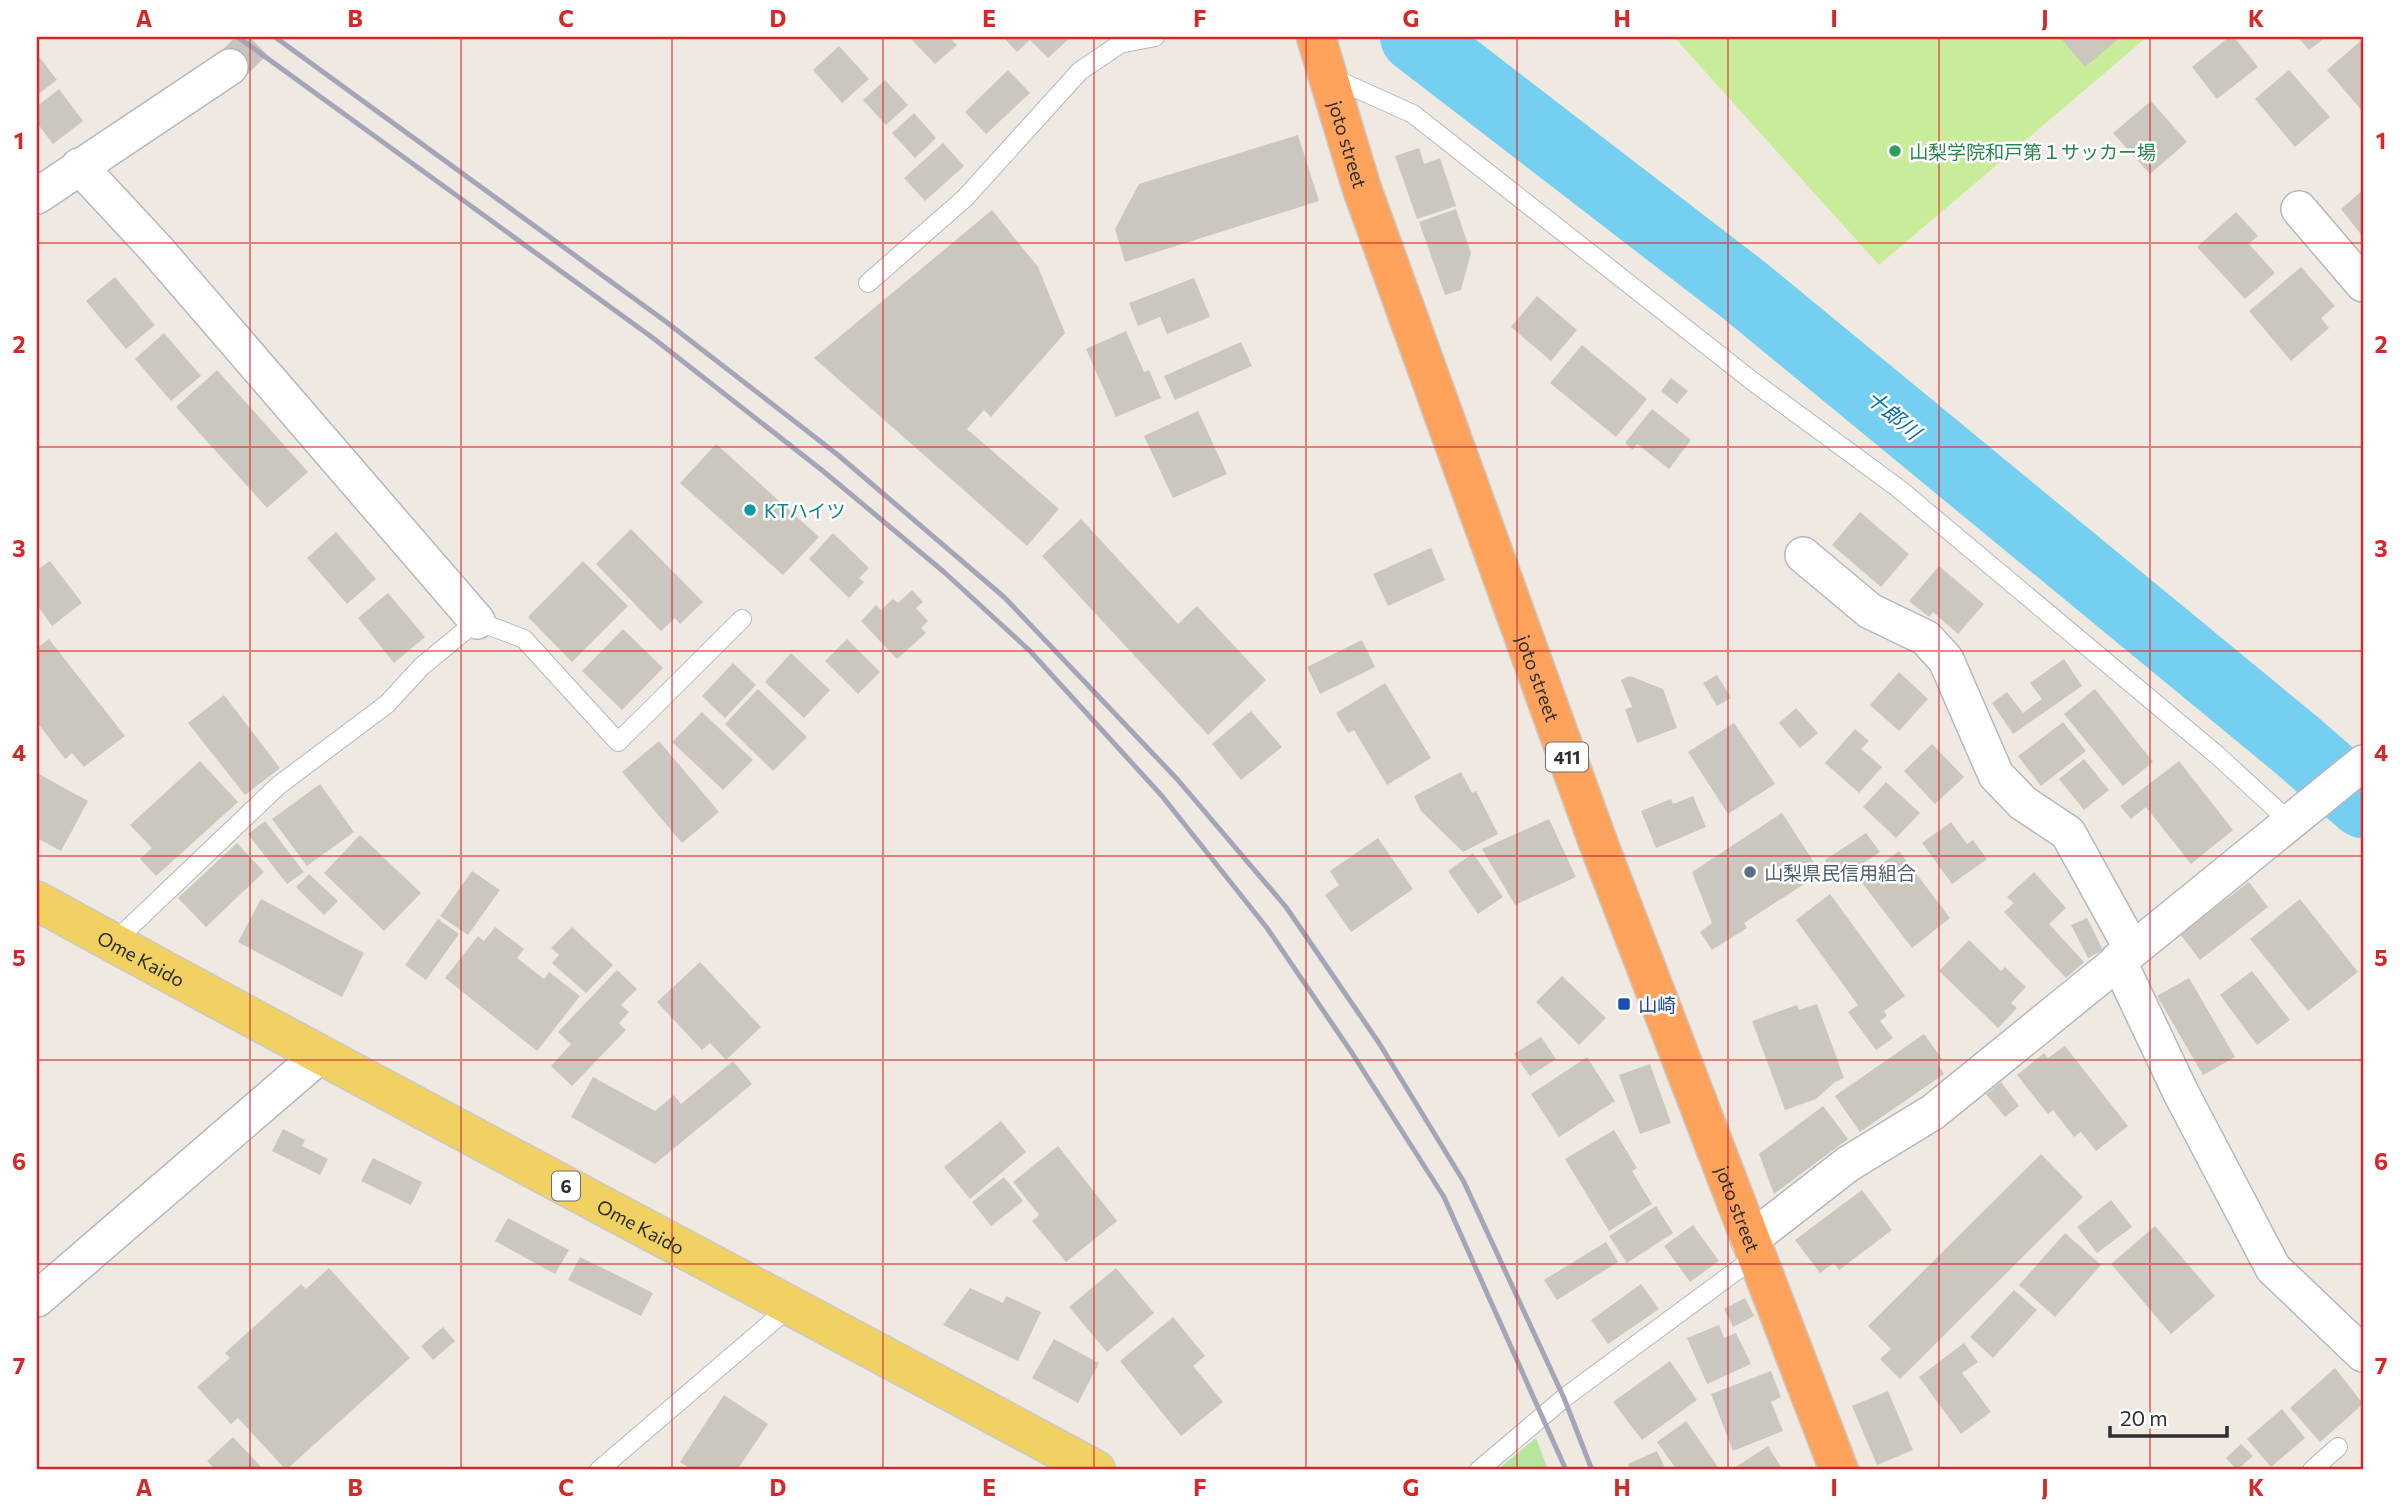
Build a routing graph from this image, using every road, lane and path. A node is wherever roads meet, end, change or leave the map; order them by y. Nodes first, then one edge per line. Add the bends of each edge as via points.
1 (1155, 37) edge
2 (1317, 37) edge
3 (230, 67) tunnel mouth
4 (1328, 75) junction
5 (79, 166) junction
6 (37, 196) edge
7 (2299, 209) dead end
8 (868, 283) dead end
9 (2363, 284) edge
10 (1803, 555) dead end
11 (742, 619) dead end
12 (477, 621) junction
13 (2363, 763) edge
14 (2290, 822) junction
15 (37, 901) edge
16 (113, 943) junction
17 (2125, 954) junction
18 (319, 1056) junction
19 (1752, 1249) junction
20 (37, 1298) edge
21 (792, 1305) junction
22 (2363, 1354) edge
23 (2338, 1447) dead end
24 (599, 1470) edge
25 (1096, 1470) edge
26 (1479, 1470) edge
27 (1839, 1470) edge
28 (2312, 1470) edge

1 - 8 lane via 1120,44 1080,71 965,198
2 - 4 highway, joto street / 411
3 - 5 street
4 - 14 lane via 1413,114 1751,380 1898,488 2217,755
4 - 19 highway, joto street / 411 via 1362,189
5 - 6 street
5 - 12 street
7 - 9 street
10 - 17 street via 1870,611 1926,638 1946,660 1996,775 2023,803 2068,833
11 - 12 lane via 618,742 524,639
12 - 16 lane via 422,666 387,704 279,785
13 - 14 street
14 - 17 street
15 - 16 main road, Ome Kaido / 6
16 - 18 main road, Ome Kaido / 6
17 - 19 street via 1933,1112 1848,1164
17 - 22 street via 2180,1093 2273,1268
18 - 20 street
18 - 21 main road, Ome Kaido / 6
19 - 26 lane
19 - 27 highway, joto street / 411
21 - 24 lane
21 - 25 main road, Ome Kaido / 6
23 - 28 lane

